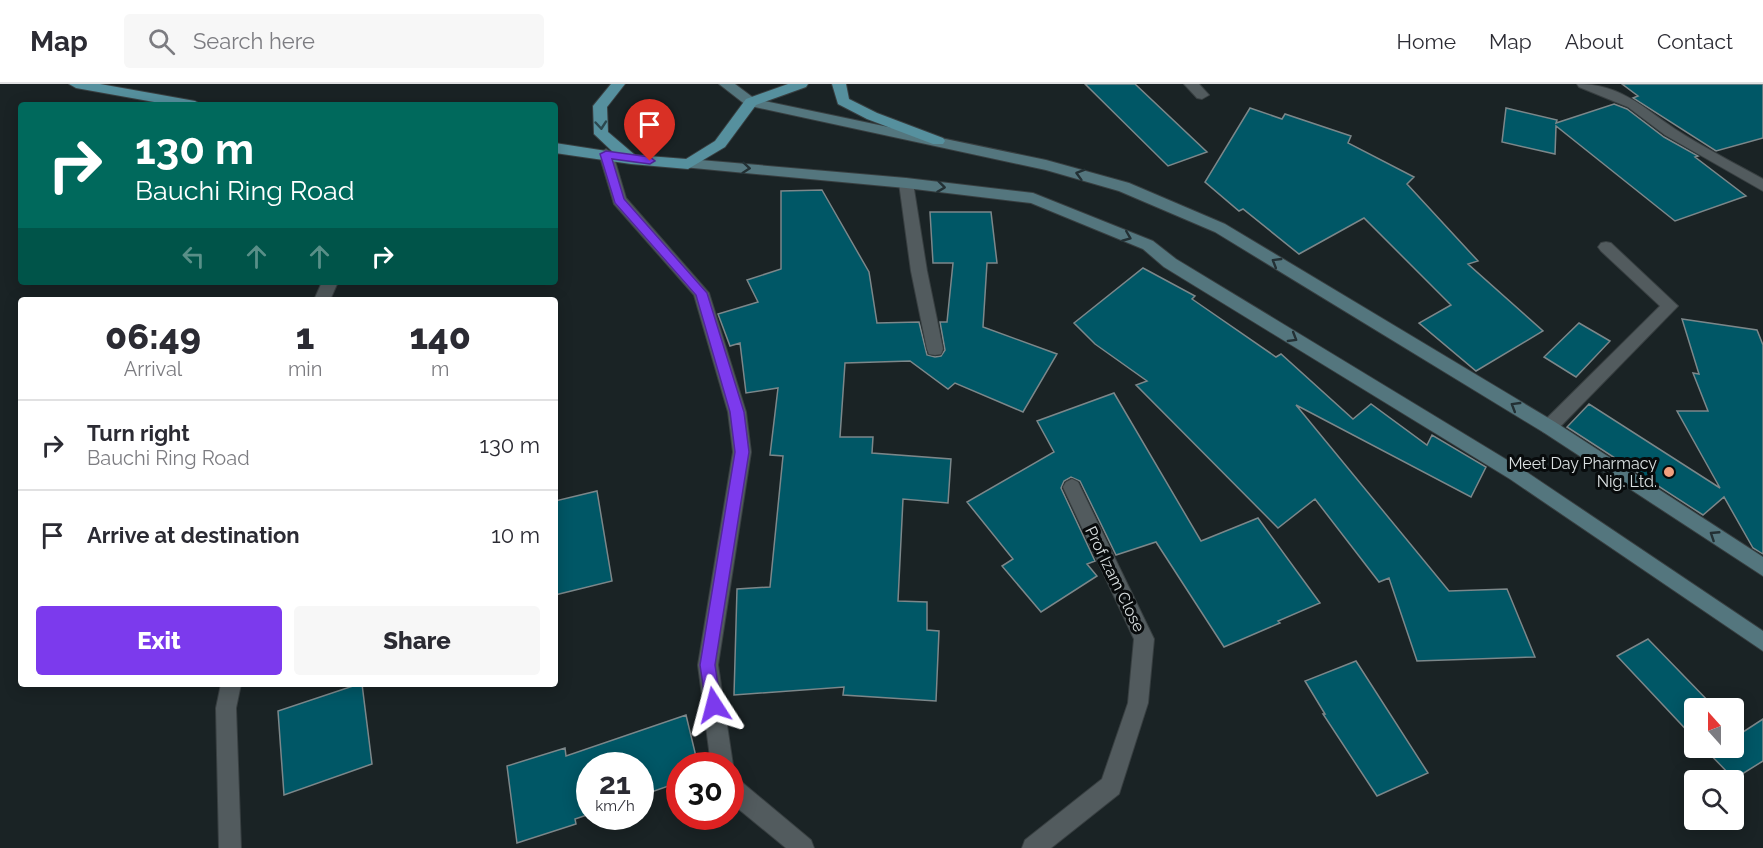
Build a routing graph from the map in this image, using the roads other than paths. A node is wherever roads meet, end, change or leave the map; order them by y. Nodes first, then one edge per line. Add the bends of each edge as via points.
1 (76, 84) edge
2 (618, 84) edge
3 (726, 84) edge
4 (801, 84) edge
5 (839, 84) edge
6 (1191, 84) edge
7 (1584, 84) edge
8 (1202, 95) dead end
9 (178, 102) edge
10 (751, 102) junction
11 (938, 141) junction
12 (558, 148) edge
13 (606, 154) junction
14 (631, 159) junction
15 (688, 164) junction
16 (906, 183) junction
17 (1763, 186) edge
18 (1606, 248) dead end
19 (935, 349) dead end
20 (1549, 427) junction
21 (1072, 487) dead end
22 (1763, 567) edge
23 (1763, 642) edge
24 (230, 687) edge
25 (720, 752) edge
26 (744, 799) edge
27 (230, 848) edge
28 (803, 848) edge
29 (1033, 848) edge

1 - 9 main road
2 -> 14 main road via 600,106 601,134
3 - 10 main road
4 - 10 main road
5 - 11 main road via 843,101
6 - 8 street
7 - 17 street via 1633,104 1670,132
10 - 11 main road
10 - 15 main road via 720,144
20 -> 11 main road via 1220,228 1124,187
12 - 13 main road
13 - 14 main road
13 - 25 street via 619,200 701,293 737,412 742,452 708,665
14 - 15 main road
15 -> 16 main road
16 - 19 street
16 -> 23 main road via 1033,198 1148,245 1170,263 1516,474
18 - 20 street via 1670,306
22 -> 20 main road
21 - 29 street, Prof Izam Close via 1144,639 1138,703 1111,786
24 - 27 street via 226,708
26 - 28 street

